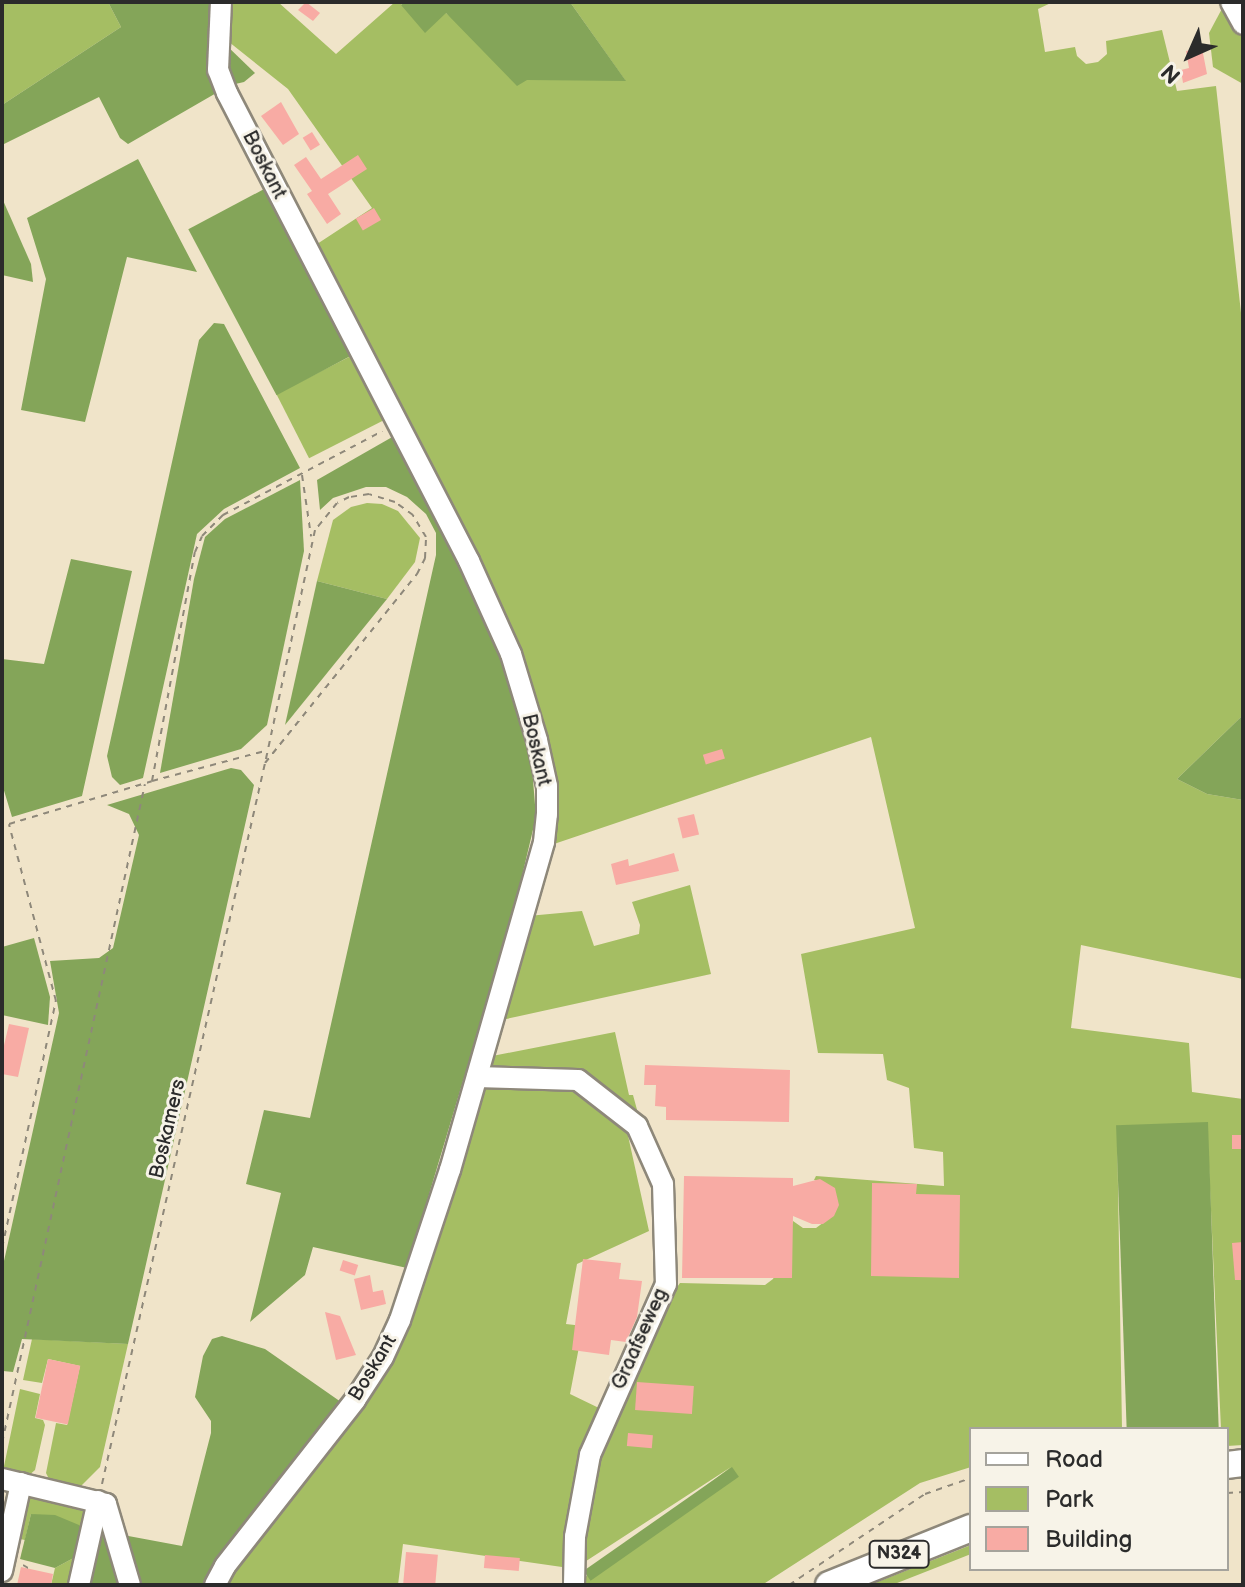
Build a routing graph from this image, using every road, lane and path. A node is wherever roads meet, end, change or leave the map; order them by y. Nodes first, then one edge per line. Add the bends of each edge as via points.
1 (221, 2) edge
2 (1231, 2) edge
3 (1243, 24) edge
4 (398, 423) junction
5 (302, 474) junction
6 (312, 538) junction
7 (266, 751) junction
8 (265, 763) junction
9 (152, 781) junction
10 (145, 783) junction
11 (477, 1077) junction
12 (2, 1248) edge
13 (2, 1443) edge
14 (969, 1479) edge
15 (12, 1481) edge
16 (98, 1501) junction
17 (969, 1529) edge
18 (2, 1571) edge
19 (79, 1585) edge
20 (130, 1585) edge
21 (215, 1585) edge
22 (574, 1585) edge
23 (789, 1585) edge
24 (829, 1585) edge

1 - 4 street, Boskant via 218,70 227,93
2 - 3 street
4 - 5 path
4 - 11 street, Boskant via 511,654 547,786 544,842
5 - 6 path, Boskamers
5 - 9 path via 223,515 202,536
6 - 7 path, Boskamers
6 - 8 path, Boskamers via 337,503 369,494 413,515 426,537 426,548 412,581
7 - 8 path, Boskamers
7 - 9 path
8 - 16 path, Boskamers
9 - 10 path
10 - 12 path via 9,824 56,1001
10 - 13 path
11 - 21 street, Boskant via 415,1281 383,1357
11 - 22 street, Graafseweg via 578,1080 637,1126 663,1184 666,1284 590,1455 575,1537
14 - 23 path via 925,1494
15 - 16 street
15 - 18 street
16 - 19 street
16 - 20 street via 106,1504
17 - 24 main road, N324

